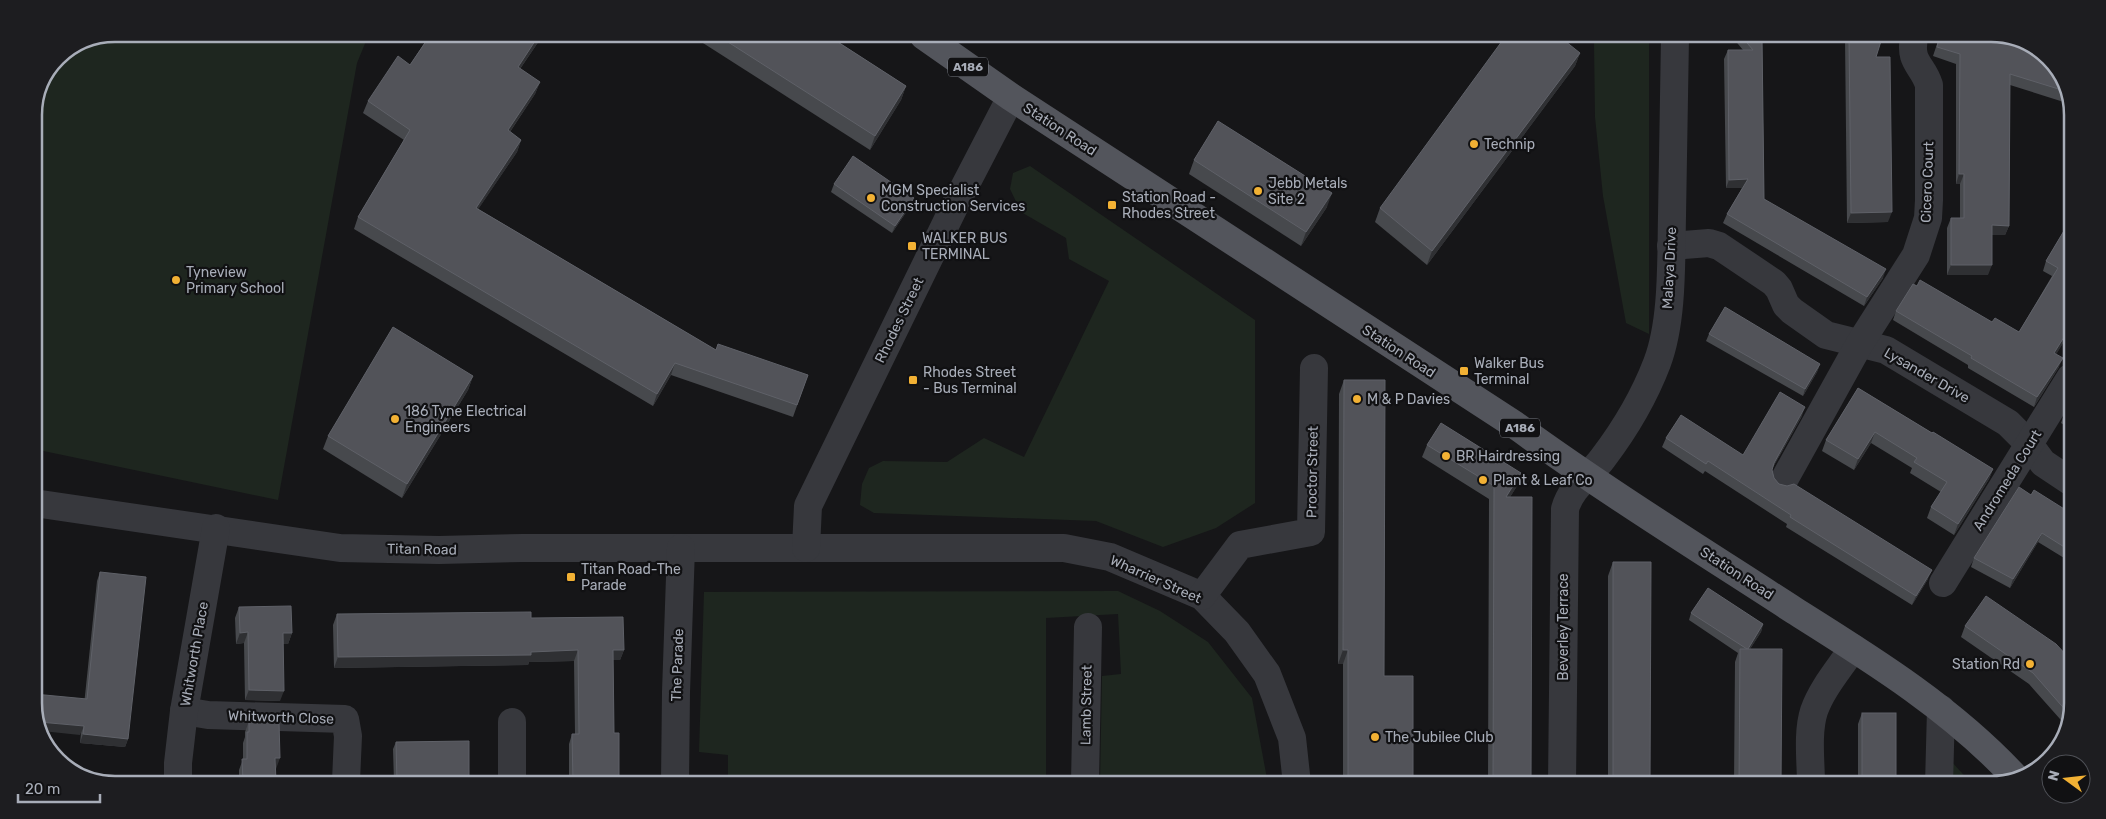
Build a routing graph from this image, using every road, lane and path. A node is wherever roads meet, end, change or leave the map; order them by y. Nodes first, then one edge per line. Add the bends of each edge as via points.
1 (933, 42) edge
2 (1675, 42) edge
3 (1913, 42) edge
4 (1011, 97) junction
5 (1671, 246) junction
6 (1860, 343) junction
7 (1314, 368) dead end
8 (2063, 389) edge
9 (2029, 444) junction
10 (1586, 476) junction
11 (2064, 477) edge
12 (1784, 480) dead end
13 (43, 503) edge
14 (216, 528) junction
15 (681, 548) junction
16 (806, 548) junction
17 (1942, 583) dead end
18 (1202, 596) junction
19 (1088, 627) dead end
20 (1853, 648) junction
21 (1941, 709) junction
22 (184, 711) junction
23 (512, 722) dead end
24 (2012, 774) edge
25 (178, 776) edge
26 (346, 776) edge
27 (512, 776) edge
28 (675, 776) edge
29 (1085, 776) edge
30 (1296, 776) edge
31 (1562, 776) edge
32 (1811, 776) edge
33 (1939, 776) edge

1 - 4 main road, Station Road / A186
2 - 5 street, Malaya Drive
3 - 6 street, Cicero Court via 1914,61 1929,85 1928,218 1916,255
4 - 10 main road, Station Road / A186 via 1515,425
4 - 16 street, Rhodes Street via 808,506
5 - 6 street, Lysander Drive via 1709,243 1719,246 1774,282 1786,305 1826,335
5 - 10 street, Malaya Drive via 1667,315 1658,361 1632,416 1602,460
6 - 9 street, Lysander Drive via 1886,350 2008,423
6 - 12 street, Cicero Court
7 - 18 street, Proctor Street via 1311,532 1240,545
8 - 9 street, Andromeda Court
9 - 11 street, Lysander Drive via 2043,463
9 - 17 street, Andromeda Court
10 - 20 main road, Station Road / A186
10 - 31 street, Beverley Terrace via 1567,500 1564,524
13 - 14 street, Titan Road
14 - 15 street, Titan Road via 340,548
14 - 22 street, Whitworth Place
15 - 16 street, Titan Road
15 - 28 street, The Parade
16 - 18 street, Wharrier Street via 1064,548 1110,557
18 - 30 street, Wharrier Street via 1237,632 1267,674 1292,738
19 - 29 street, Lamb Street
20 - 21 main road, Station Road / A186
20 - 32 street via 1814,712
21 - 24 main road, Station Road / A186
21 - 33 street
22 - 25 street, Whitworth Place
22 - 26 street, Whitworth Close via 208,715 344,719 348,736
23 - 27 street

